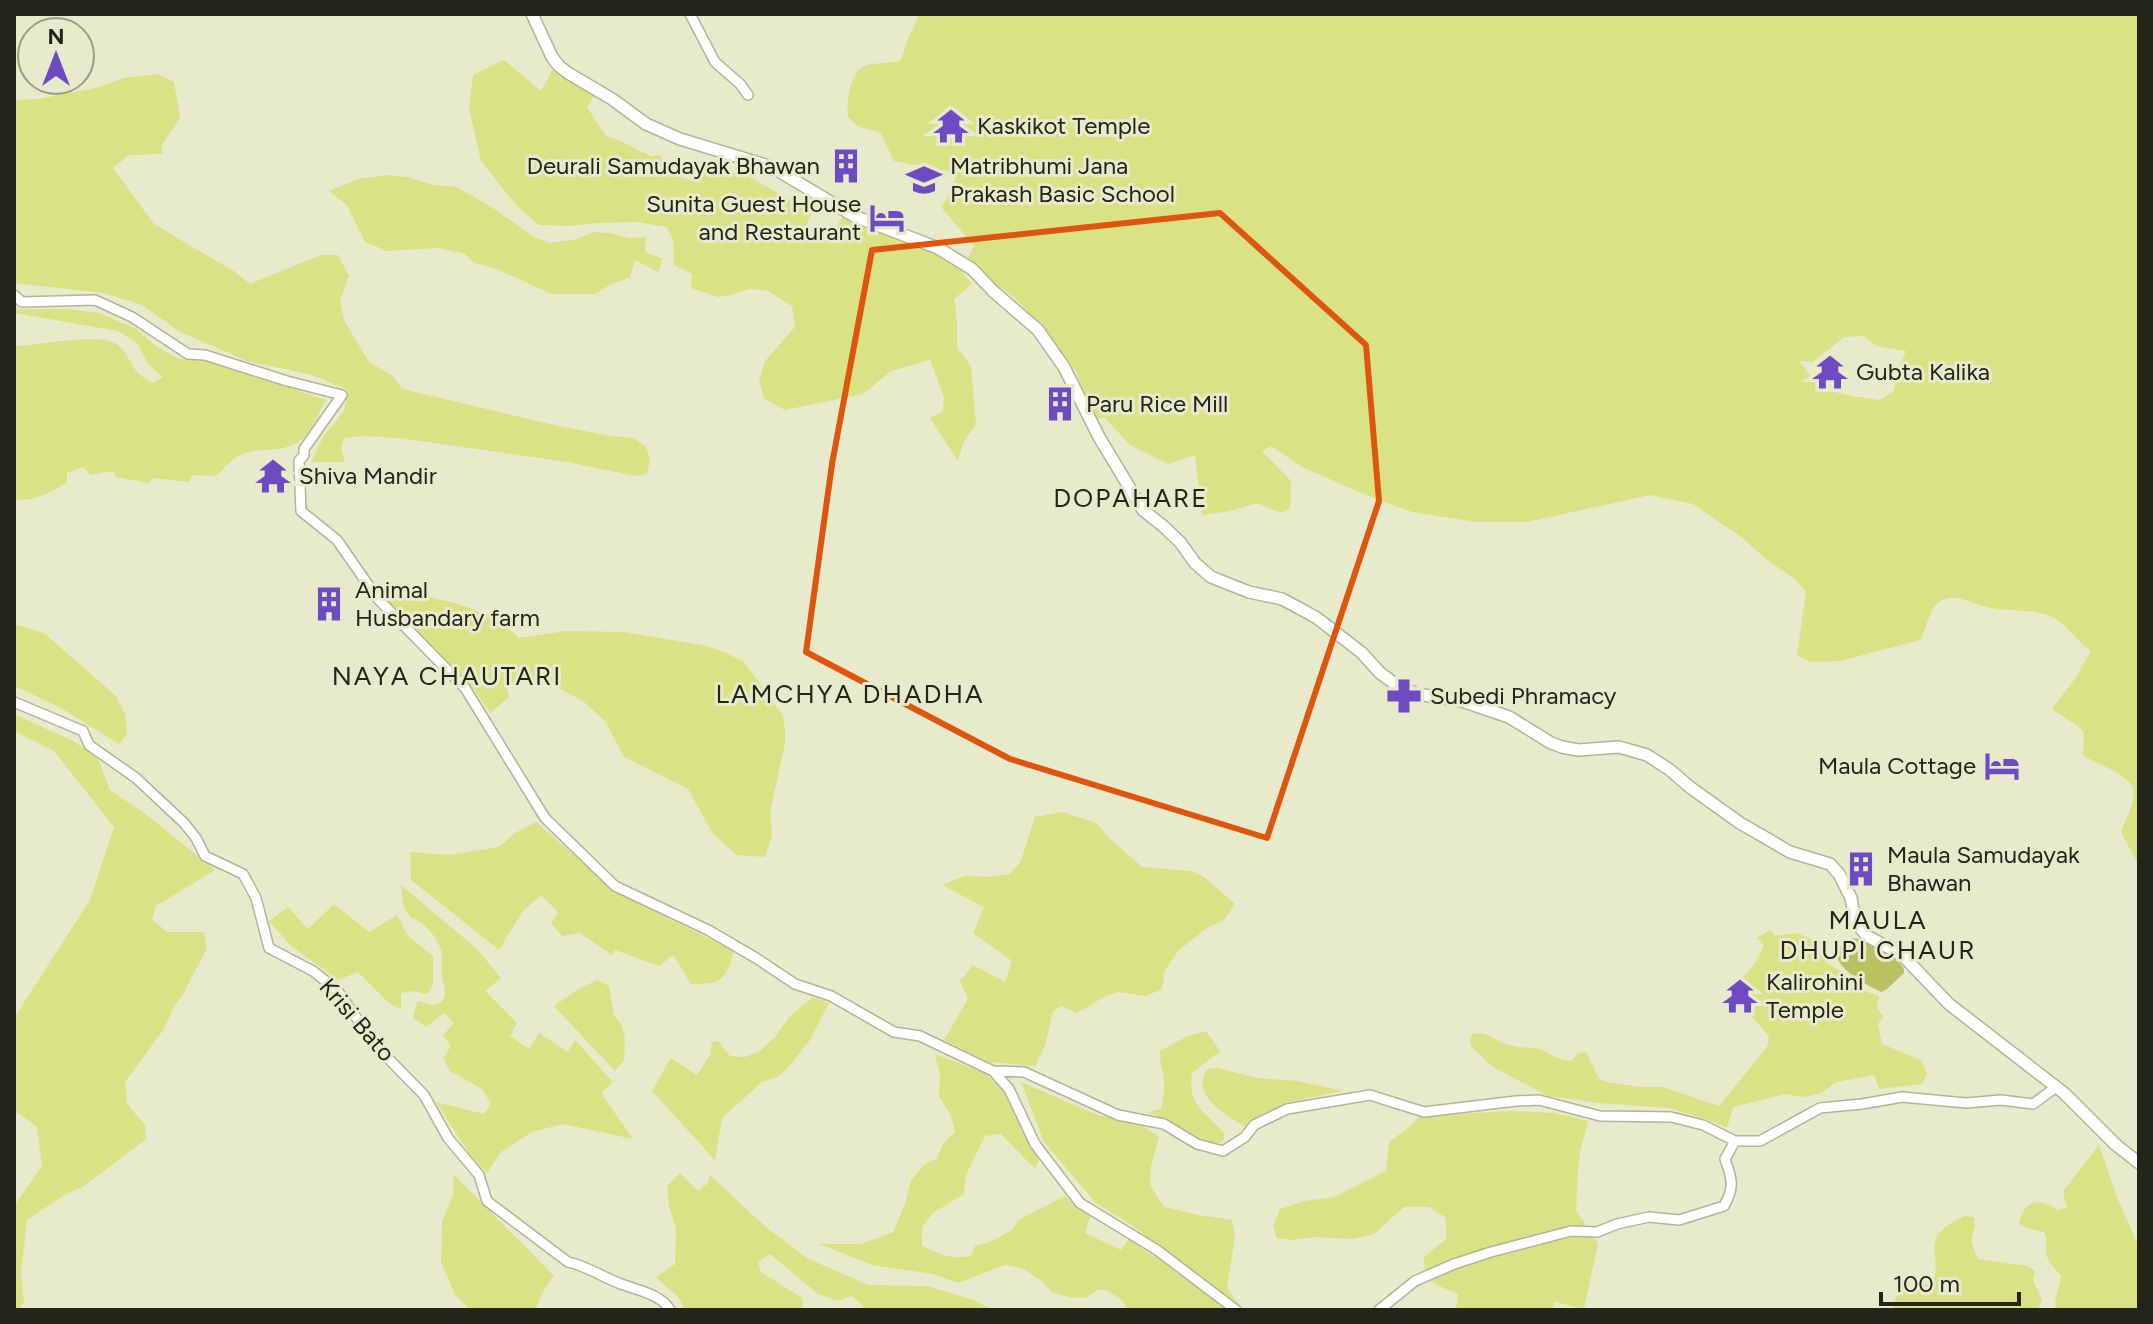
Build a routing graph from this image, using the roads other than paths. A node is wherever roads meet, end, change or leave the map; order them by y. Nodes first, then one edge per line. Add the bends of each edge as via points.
1 (532, 14) edge
2 (690, 14) edge
3 (748, 95) dead end
4 (14, 295) edge
5 (14, 702) edge
6 (993, 1071) junction
7 (2055, 1088) junction
8 (1735, 1141) junction
9 (2139, 1163) edge
10 (670, 1310) edge
11 (1236, 1310) edge
12 (1379, 1310) edge

1 - 7 street via 559,66 646,124 772,167 854,216 938,248 972,269 1038,330 1143,510 1211,577 1282,599 1317,618 1380,673 1417,694 1462,701 1509,717 1562,747 1619,747 1647,755 1740,823 1790,852 1830,864 1867,936 1905,958 1949,1004
2 - 3 street via 715,62
4 - 6 street via 22,302 95,300 188,354 342,395 299,461 301,511 337,540 378,599 465,688 545,818 615,886 708,930 795,984 831,996 894,1032 920,1036
5 - 10 street, Krisi Bato via 83,731 89,745 136,778 184,823 205,856 243,874 256,898 269,948 337,990 376,1046 424,1095 448,1138 479,1175 487,1201 568,1262 641,1290
6 - 8 street via 1024,1072 1118,1115 1164,1124 1197,1144 1223,1151 1254,1125 1287,1109 1370,1095 1424,1112 1539,1100 1600,1116 1671,1117
6 - 11 street via 1009,1089 1035,1144 1080,1203 1157,1250
7 - 8 street via 2033,1104 1902,1097 1820,1108 1760,1141
7 - 9 street
8 - 12 street via 1725,1159 1732,1193 1724,1206 1679,1220 1649,1217 1597,1232 1571,1231 1491,1252 1415,1281

